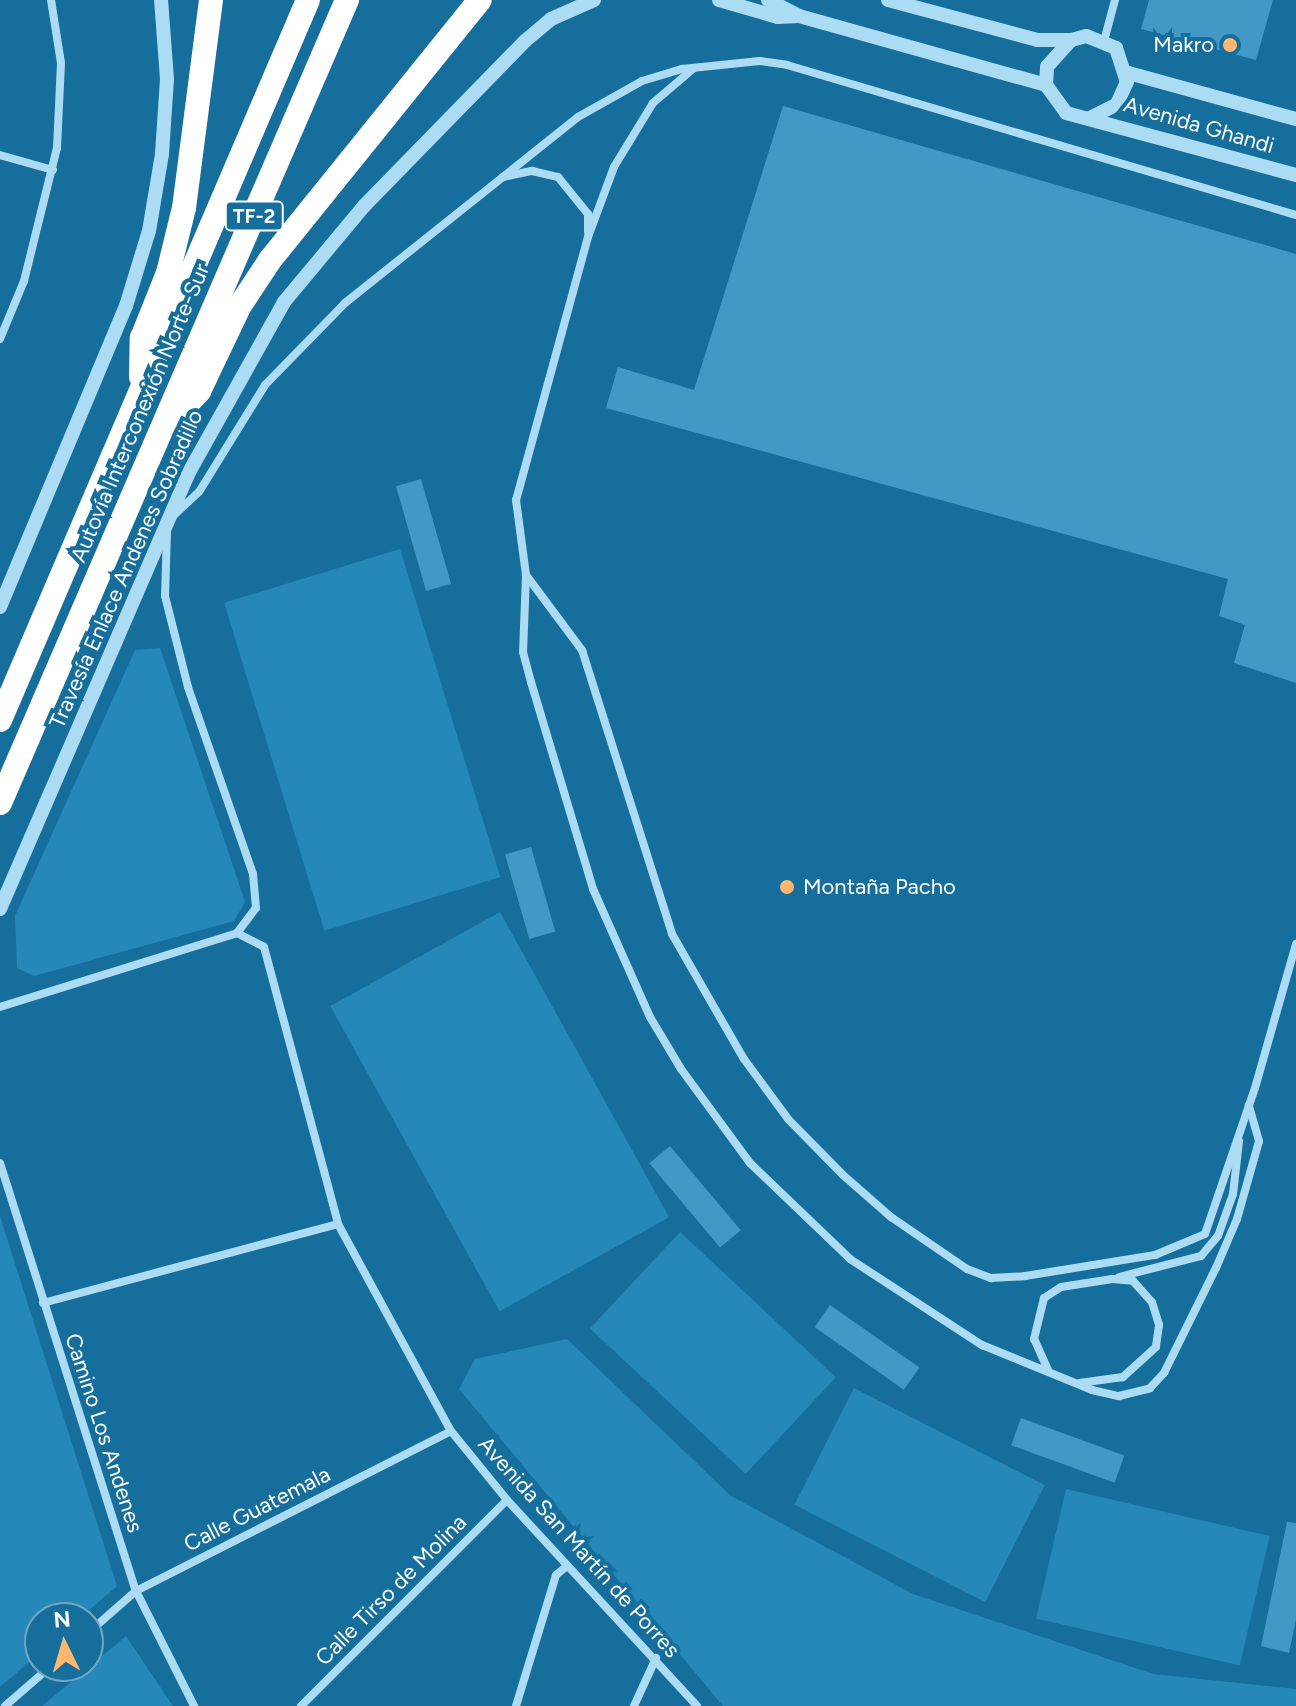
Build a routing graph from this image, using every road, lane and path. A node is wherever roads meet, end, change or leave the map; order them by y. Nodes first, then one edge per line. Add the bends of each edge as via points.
1 (51, 0) edge
2 (161, 0) edge
3 (211, 0) edge
4 (308, 0) edge
5 (347, 0) edge
6 (480, 0) edge
7 (594, 0) edge
8 (719, 0) edge
9 (768, 0) edge
10 (888, 0) edge
11 (1115, 0) edge
12 (799, 16) junction
13 (1071, 40) junction
14 (1104, 41) junction
15 (694, 67) junction
16 (1125, 72) junction
17 (1046, 85) junction
18 (1090, 118) junction
19 (1296, 119) edge
20 (0, 155) edge
21 (53, 170) junction
22 (1296, 175) edge
23 (497, 178) junction
24 (1296, 215) edge
25 (588, 237) junction
26 (0, 339) edge
27 (140, 391) junction
28 (161, 431) junction
29 (167, 521) junction
30 (526, 575) junction
31 (0, 607) edge
32 (0, 720) edge
33 (0, 803) edge
34 (0, 909) edge
35 (237, 933) junction
36 (1296, 944) edge
37 (0, 1007) edge
38 (1249, 1105) junction
39 (1239, 1136) junction
40 (0, 1163) edge
41 (338, 1224) junction
42 (1112, 1279) junction
43 (43, 1303) junction
44 (1050, 1373) junction
45 (1074, 1383) junction
46 (451, 1431) junction
47 (507, 1500) junction
48 (567, 1566) junction
49 (136, 1591) junction
50 (104, 1619) edge
51 (656, 1658) junction
52 (33, 1682) edge
53 (5, 1706) edge
54 (194, 1706) edge
55 (301, 1706) edge
56 (516, 1706) edge
57 (634, 1706) edge
58 (697, 1706) edge

1 - 21 street via 61,63
2 - 31 street via 166,94 149,231 126,306
3 - 27 highway via 184,208 168,273 142,338
4 - 27 highway, Autovía Interconexión Norte-Sur / TF-2
5 - 28 highway, Autovía Interconexión Norte-Sur / TF-2
6 - 28 highway via 270,260 239,307 199,391
7 - 29 street, Travesía Enlace Andenes Sobradillo via 551,19 525,41 318,256 259,341
8 - 12 street via 778,17
9 - 12 street
10 - 13 street via 1037,40
11 - 14 street
12 - 17 street
13 - 14 street
13 - 17 street via 1052,55
14 - 16 street via 1123,60
15 - 23 street via 642,81 607,98
15 - 24 street via 760,61 787,65
15 - 25 street via 653,103 632,131
16 - 18 street via 1127,82 1117,104
16 - 19 street, Avenida Ghandi
17 - 18 street via 1066,113
18 - 22 street, Avenida Ghandi
20 - 21 street
21 - 26 street via 24,281
23 - 25 street via 532,171 558,177 588,214
23 - 29 street via 345,303 296,351 245,411 199,492
25 - 30 street via 516,500
27 - 32 highway, Autovía Interconexión Norte-Sur / TF-2
28 - 33 highway, Autovía Interconexión Norte-Sur / TF-2
29 - 34 street, Travesía Enlace Andenes Sobradillo
29 - 35 street via 165,596 188,687 253,874 256,908
30 - 39 street via 582,650 652,882 672,934 707,997 788,1119 891,1217 967,1269 991,1278 1155,1255 1205,1234
30 - 44 street via 523,652 593,889 622,961 681,1069 750,1163 850,1259 982,1345
35 - 37 street
35 - 41 street, Avenida San Martín de Porres via 264,947
36 - 38 street
38 - 39 street
38 - 45 street via 1259,1141 1237,1219 1164,1373 1134,1395
39 - 42 street via 1233,1194 1218,1236 1201,1256
40 - 43 street, Camino Los Andenes
41 - 43 street
41 - 46 street, Avenida San Martín de Porres
42 - 44 street via 1061,1287 1044,1298 1034,1339
42 - 45 street via 1133,1281 1152,1302 1159,1325 1156,1347 1123,1377
43 - 49 street, Camino Los Andenes
44 - 45 street
46 - 47 street, Avenida San Martín de Porres
46 - 49 street, Calle Guatemala
47 - 48 street, Avenida San Martín de Porres
47 - 55 street, Calle Tirso de Molina
48 - 51 street, Avenida San Martín de Porres
48 - 56 street via 556,1575
49 - 50 street, Calle Guatemala
49 - 54 street, Camino Los Andenes
51 - 57 street
51 - 58 street, Avenida San Martín de Porres
52 - 53 street

